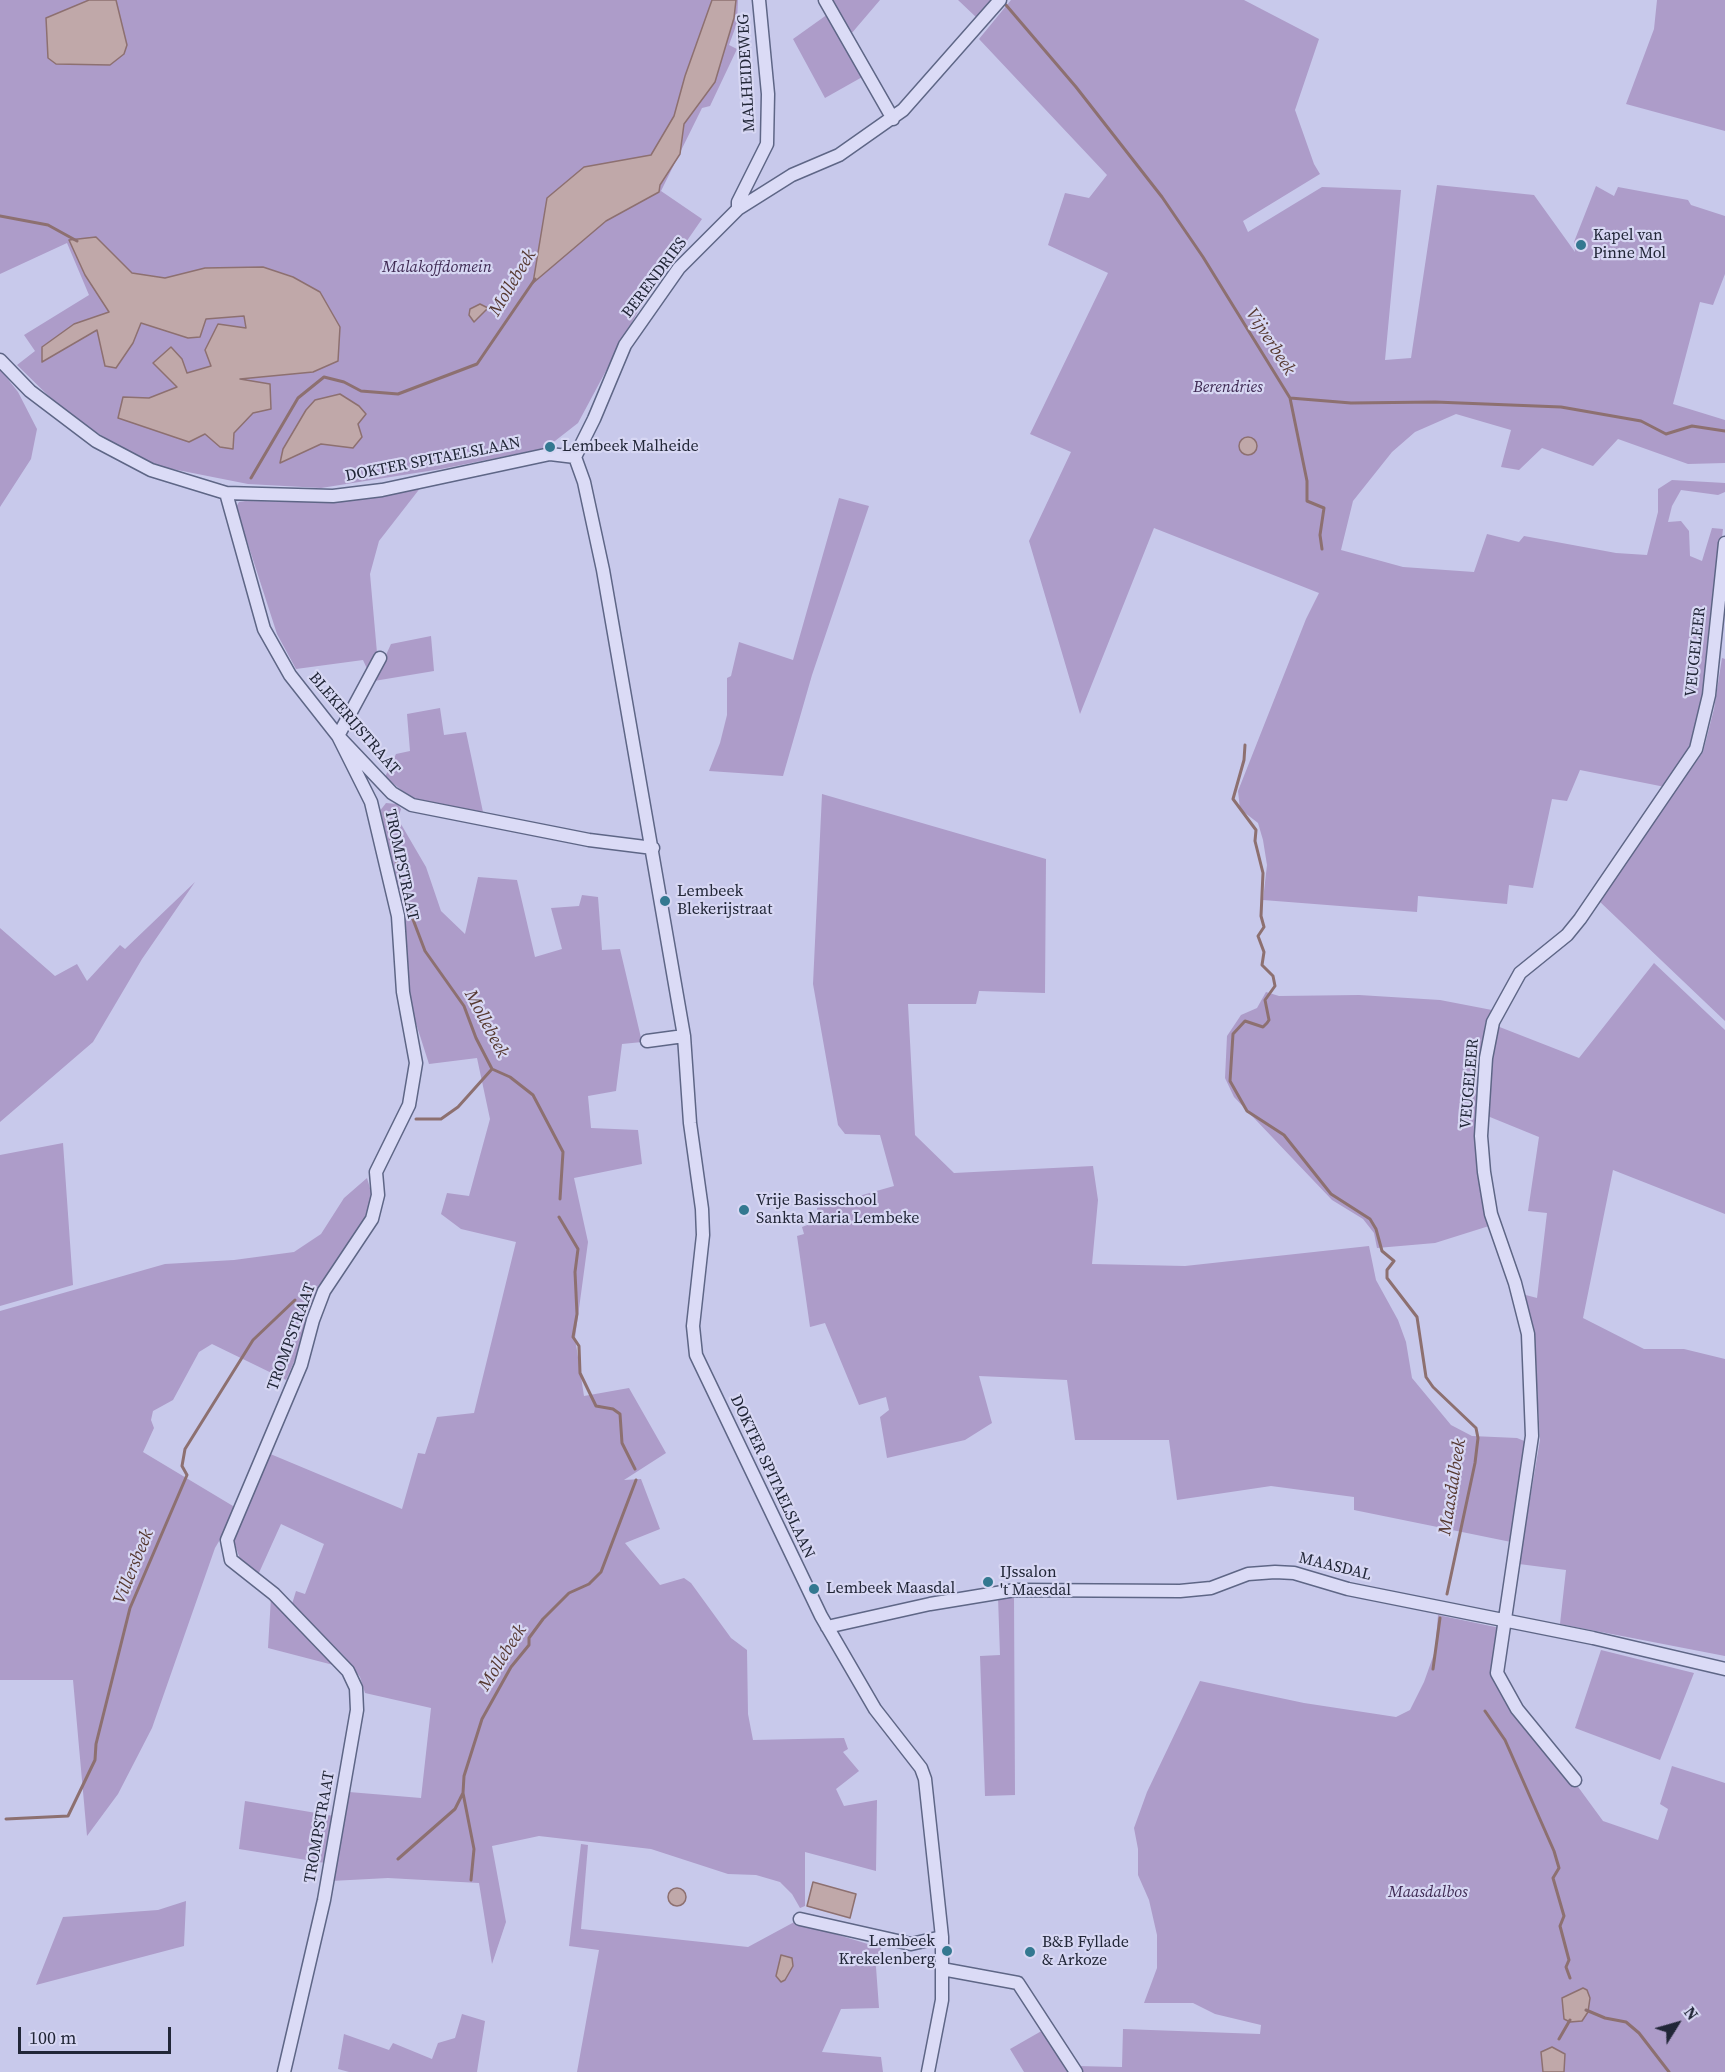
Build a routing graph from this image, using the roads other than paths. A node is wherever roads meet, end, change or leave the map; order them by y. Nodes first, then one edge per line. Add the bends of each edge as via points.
1 (759, 0) edge
2 (825, 0) edge
3 (999, 0) edge
4 (893, 119) junction
5 (738, 209) junction
6 (0, 360) edge
7 (575, 457) junction
8 (226, 493) junction
9 (1725, 543) edge
10 (380, 658) dead end
11 (338, 736) junction
12 (392, 793) junction
13 (371, 802) junction
14 (653, 848) junction
15 (684, 1036) junction
16 (646, 1041) dead end
17 (1506, 1620) junction
18 (827, 1627) junction
19 (1725, 1669) edge
20 (1575, 1780) dead end
21 (800, 1919) dead end
22 (942, 1938) junction
23 (942, 1969) junction
24 (284, 2072) edge
25 (928, 2072) edge
26 (1076, 2072) edge

1 - 5 street, MALHEIDEWEG via 768,94 767,144
2 - 4 street
3 - 4 street, BERENDRIES
4 - 5 street, BERENDRIES via 839,155 792,175
5 - 7 street, BERENDRIES via 679,268 625,345
6 - 8 street, DOKTER SPITAELSLAAN via 30,391 105,447 152,470
7 - 8 street, DOKTER SPITAELSLAAN via 550,454 382,490 333,496
7 - 14 street, DOKTER SPITAELSLAAN via 603,570
8 - 11 street, BLEKERIJSTRAAT via 264,629 290,675
9 - 17 street, VEUGELEER via 1709,694 1696,749 1580,919 1567,935 1520,973 1493,1022 1485,1069 1481,1136 1484,1172 1491,1214 1528,1334 1532,1436
10 - 11 street
11 - 12 street, BLEKERIJSTRAAT
11 - 13 street, TROMPSTRAAT
12 - 13 street via 379,794
12 - 14 street, BLEKERIJSTRAAT via 412,805 578,838
13 - 24 street, TROMPSTRAAT via 398,916 403,992 416,1063 409,1105 376,1172 378,1195 372,1219 324,1292 301,1365 226,1547 231,1560 274,1594 348,1671 356,1688 357,1710 324,1900
14 - 15 street, DOKTER SPITAELSLAAN
15 - 16 street
15 - 18 street, DOKTER SPITAELSLAAN via 703,1234 693,1326 696,1355
17 - 18 street, MAASDAL via 1275,1572 1248,1574 1211,1588 1180,1591 1016,1590
17 - 19 street, MAASDAL
17 - 20 street, VEUGELEER via 1497,1666 1505,1692
18 - 22 street, DOKTER SPITAELSLAAN via 875,1709 921,1768
21 - 22 street via 910,1944
22 - 23 street, DOKTER SPITAELSLAAN
23 - 25 street, DOKTER SPITAELSLAAN via 942,2001
23 - 26 street via 1018,1983

